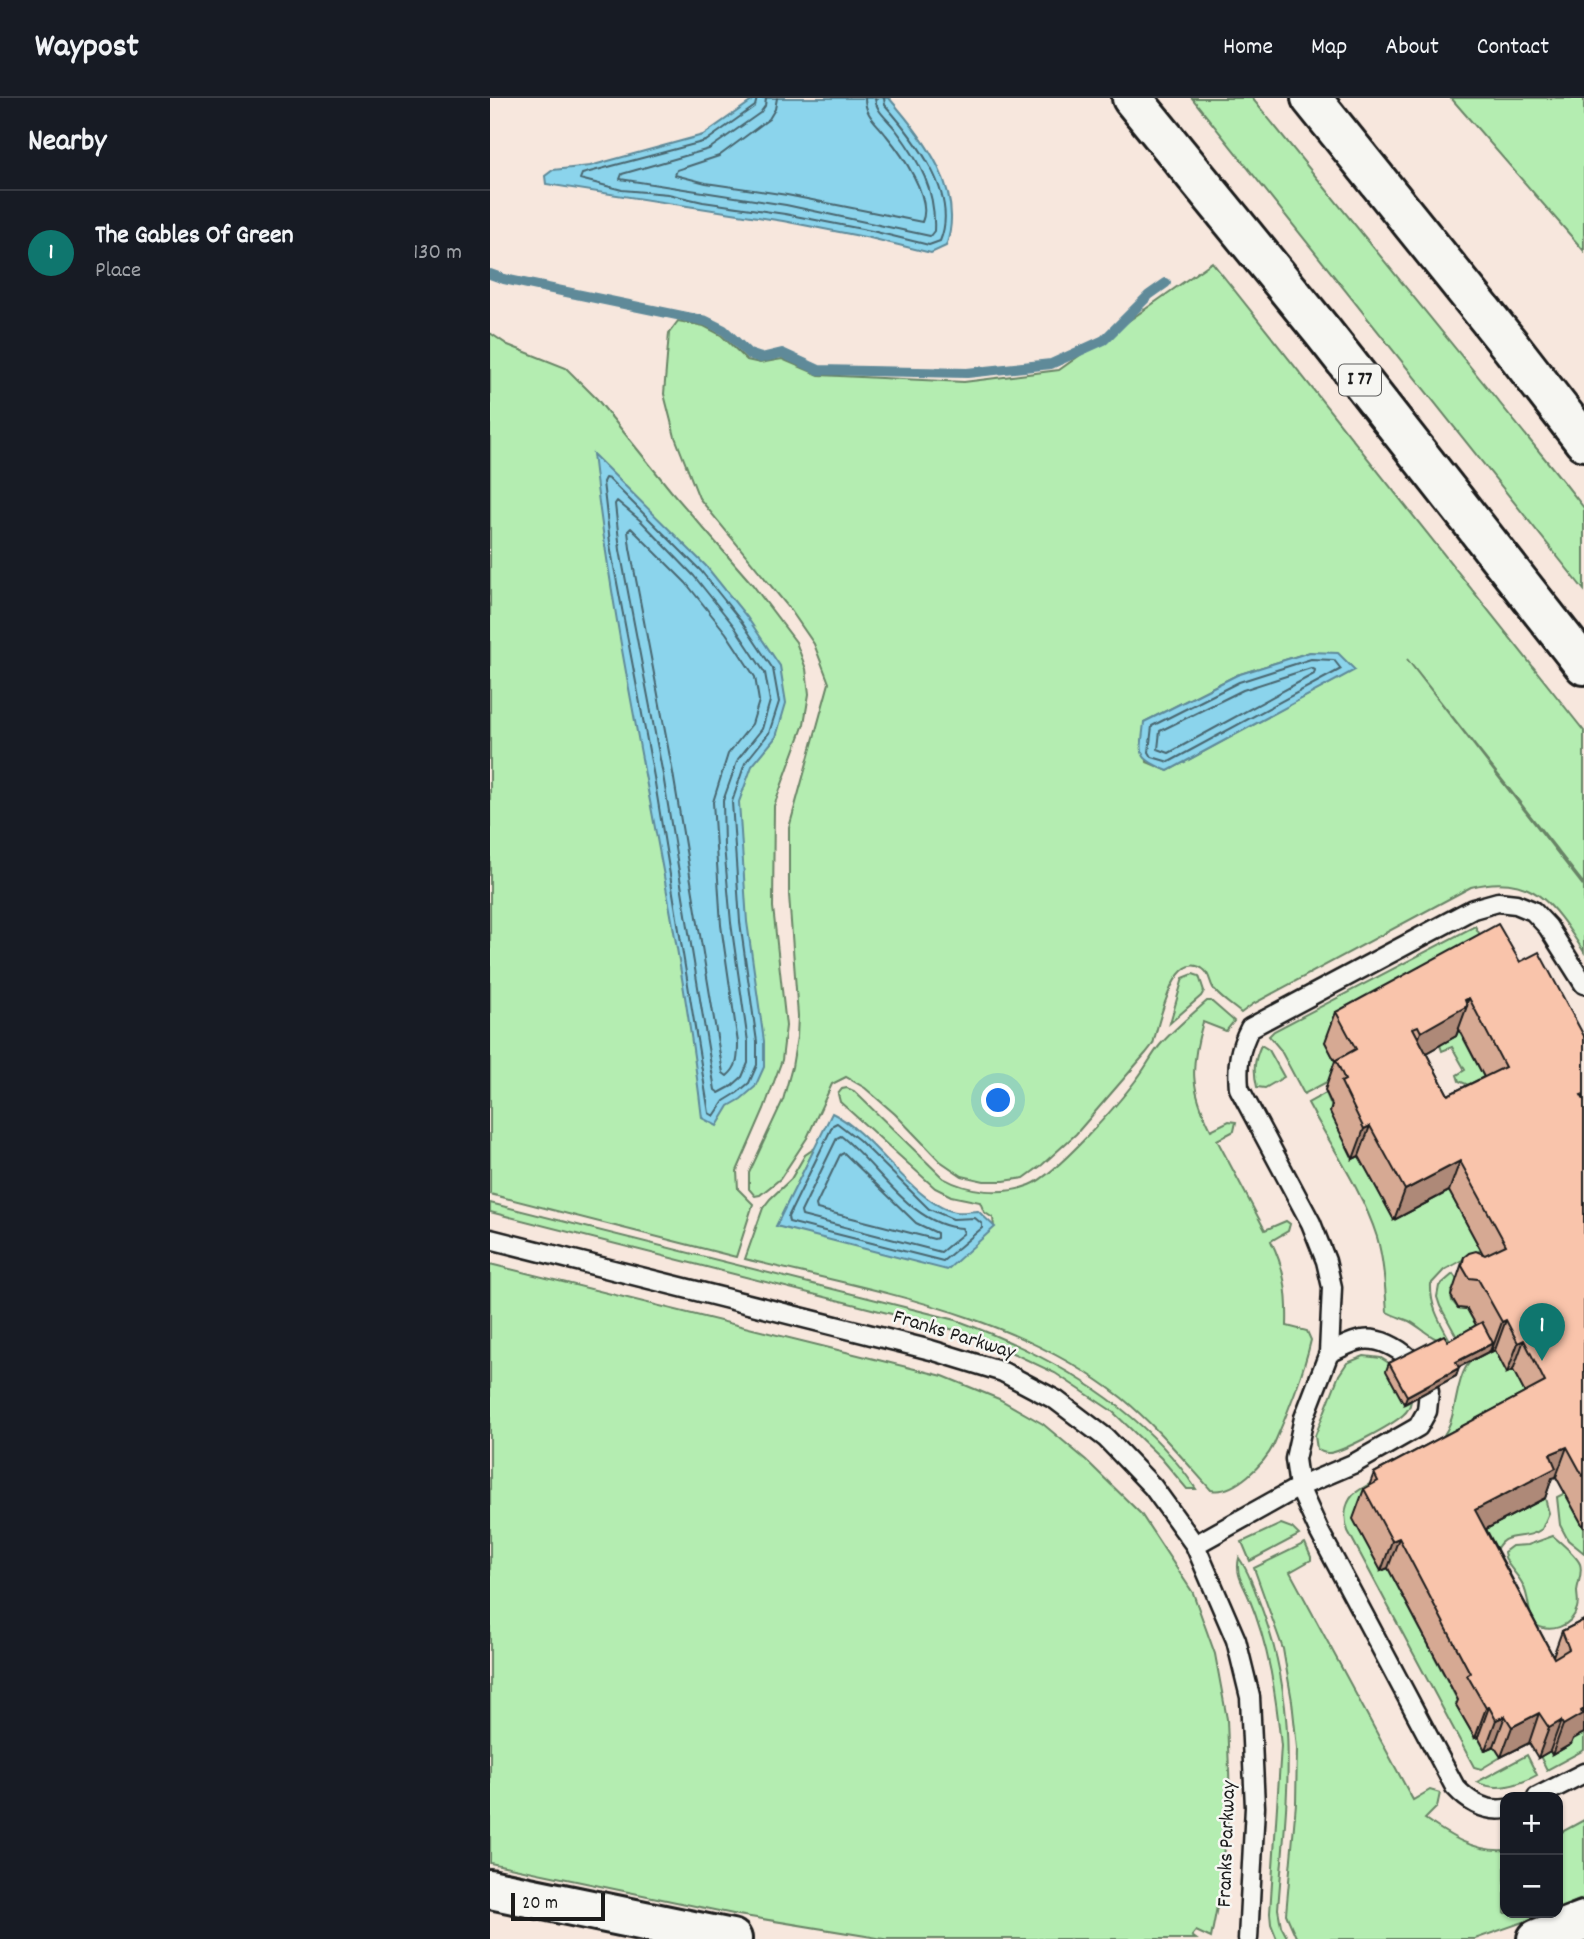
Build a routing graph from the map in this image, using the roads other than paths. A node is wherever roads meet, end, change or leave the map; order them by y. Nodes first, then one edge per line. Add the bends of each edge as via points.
1 (1132, 98) edge
2 (1311, 98) edge
3 (1584, 441) edge
4 (1584, 664) edge
5 (1584, 984) edge
6 (490, 1239) edge
7 (1329, 1353) junction
8 (1410, 1359) edge
9 (1429, 1391) edge
10 (1299, 1487) junction
11 (1195, 1545) junction
12 (1584, 1773) edge
13 (1547, 1792) edge
14 (1500, 1809) edge
15 (490, 1889) edge
16 (1584, 1921) edge
17 (732, 1939) edge
18 (1248, 1939) edge
19 (1537, 1939) edge

1 - 4 main road, I 77
2 - 3 main road
5 - 7 lane via 1548,927 1532,911 1498,902 1473,909 1250,1028 1240,1048 1239,1088 1311,1223 1326,1261 1332,1287
6 - 11 lane, Franks Parkway via 1003,1372 1056,1400 1106,1438 1153,1487
7 - 8 lane via 1362,1340 1382,1342
7 - 10 lane via 1297,1449
9 - 10 lane via 1427,1411 1418,1427 1355,1463
10 - 11 lane
10 - 14 lane via 1455,1787 1475,1804
11 - 18 lane, Franks Parkway via 1236,1640 1250,1698 1255,1807
12 - 13 lane
15 - 17 main road
16 - 19 main road

